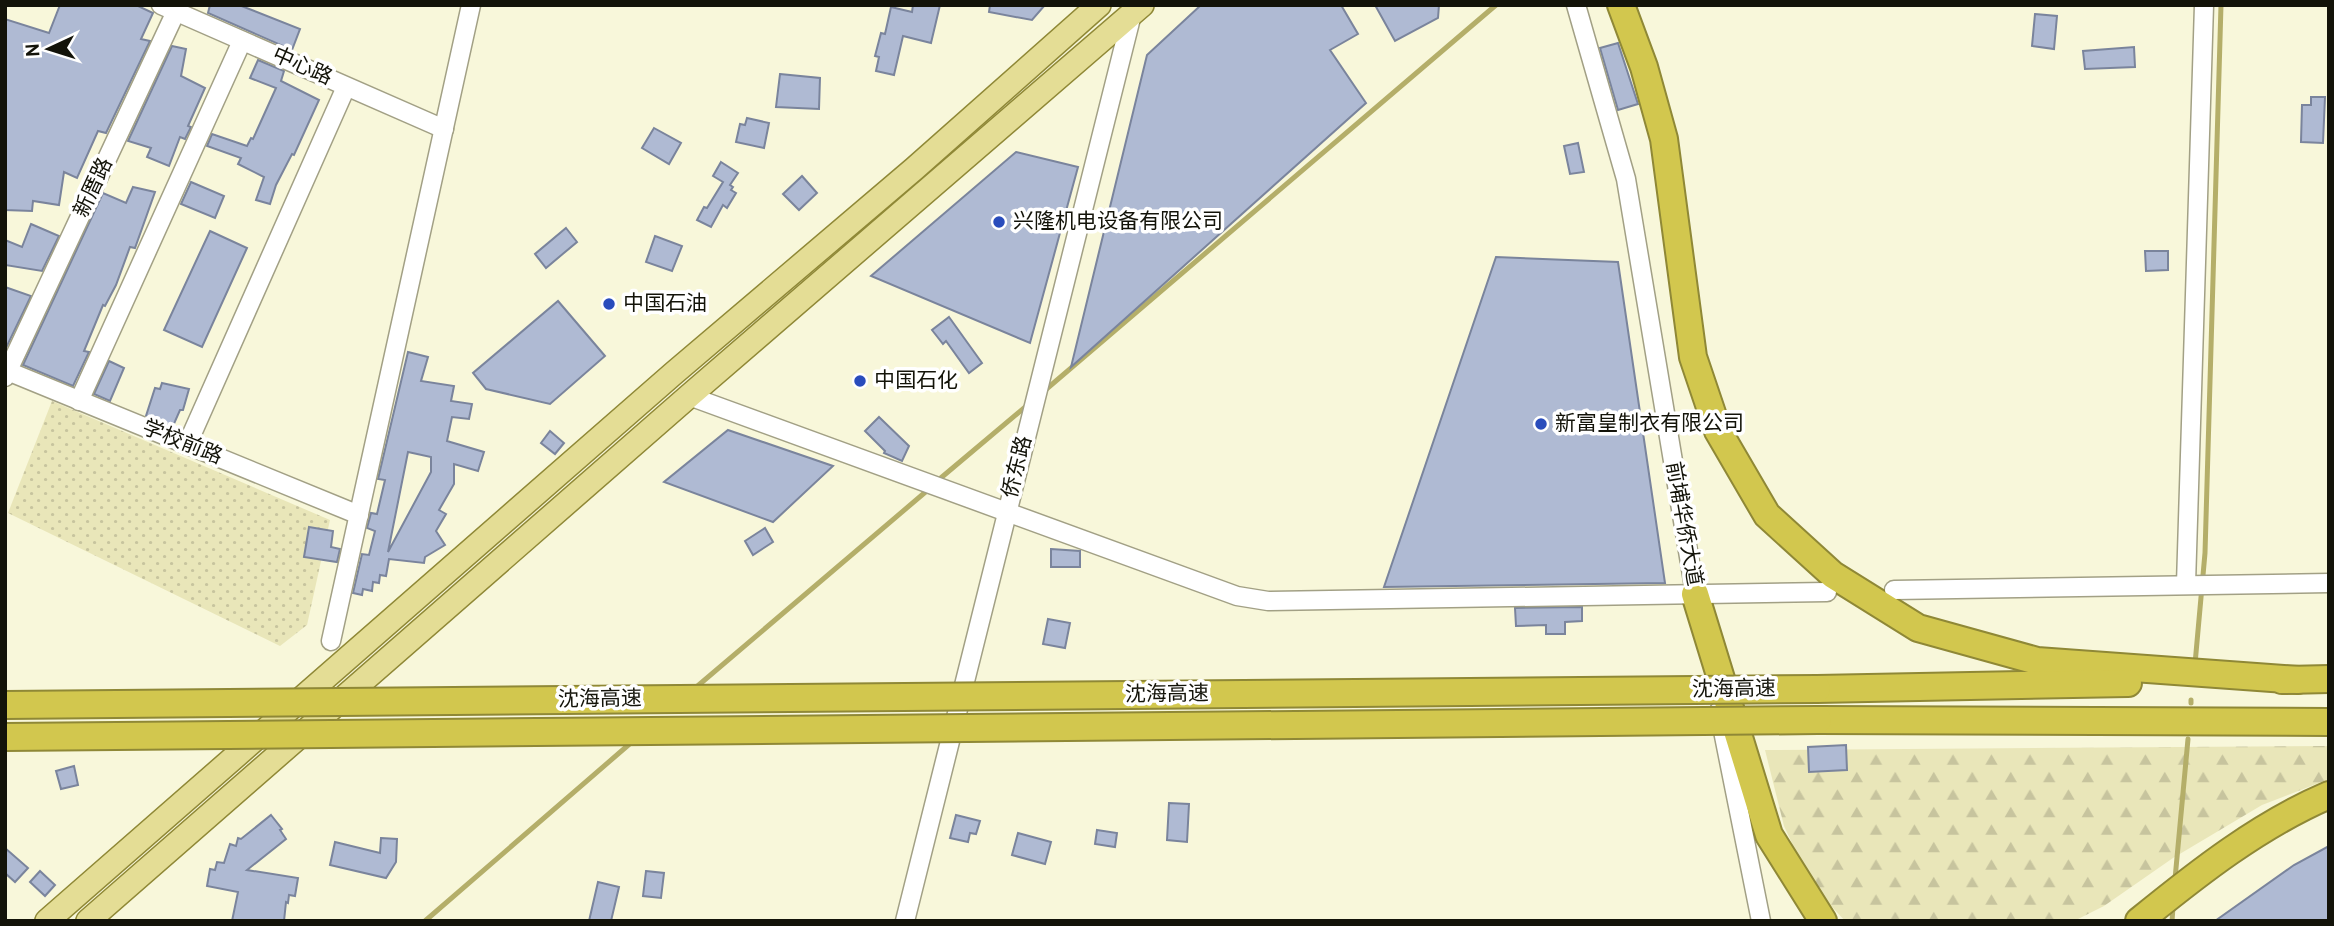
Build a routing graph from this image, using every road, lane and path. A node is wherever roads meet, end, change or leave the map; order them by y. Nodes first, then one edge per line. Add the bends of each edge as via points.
1 (471, 5) edge
2 (1099, 5) edge
3 (1576, 5) edge
4 (1621, 5) edge
5 (2204, 5) edge
6 (172, 7) edge
7 (1137, 10) edge
8 (242, 41) junction
9 (346, 87) junction
10 (444, 129) junction
11 (6, 373) edge
12 (689, 396) junction
13 (79, 401) junction
14 (187, 445) junction
15 (1007, 512) junction
16 (359, 515) junction
17 (2329, 583) edge
18 (2197, 584) junction
19 (1894, 590) dead end
20 (1827, 592) dead end
21 (1695, 594) junction
22 (331, 642) dead end
23 (2329, 679) edge
24 (2298, 680) junction
25 (5, 705) edge
26 (2329, 722) edge
27 (5, 737) edge
28 (2329, 795) edge
29 (47, 921) edge
30 (88, 921) edge
31 (905, 921) edge
32 (1760, 921) edge
33 (1823, 921) edge
34 (2139, 921) edge

1 - 10 street
2 - 29 main road
3 - 21 street, 前埔华侨大道 via 1626,179
4 - 24 highway via 1664,139 1693,357 1718,431 1767,515 1833,575 1918,628 2037,661
5 - 18 street
6 - 8 street, 中心路
6 - 11 street, 新厝路
7 - 12 main road
7 - 15 street, 侨东路
8 - 9 street, 中心路
8 - 13 street
9 - 10 street, 中心路
9 - 14 street
10 - 16 street
11 - 13 street, 学校前路
12 - 15 street
12 - 30 main road
13 - 14 street, 学校前路
14 - 16 street, 学校前路
15 - 21 street via 1237,596 1268,601
15 - 31 street, 侨东路
16 - 22 street
17 - 18 street
18 - 19 street
20 - 21 street
21 - 32 street, 前埔华侨大道
21 - 33 highway via 1769,835
23 - 24 highway, 沈海高速
24 - 25 highway, 沈海高速, bridge via 1817,689
26 - 27 highway, 沈海高速, bridge via 1818,720
28 - 34 highway via 2306,804 2210,864

